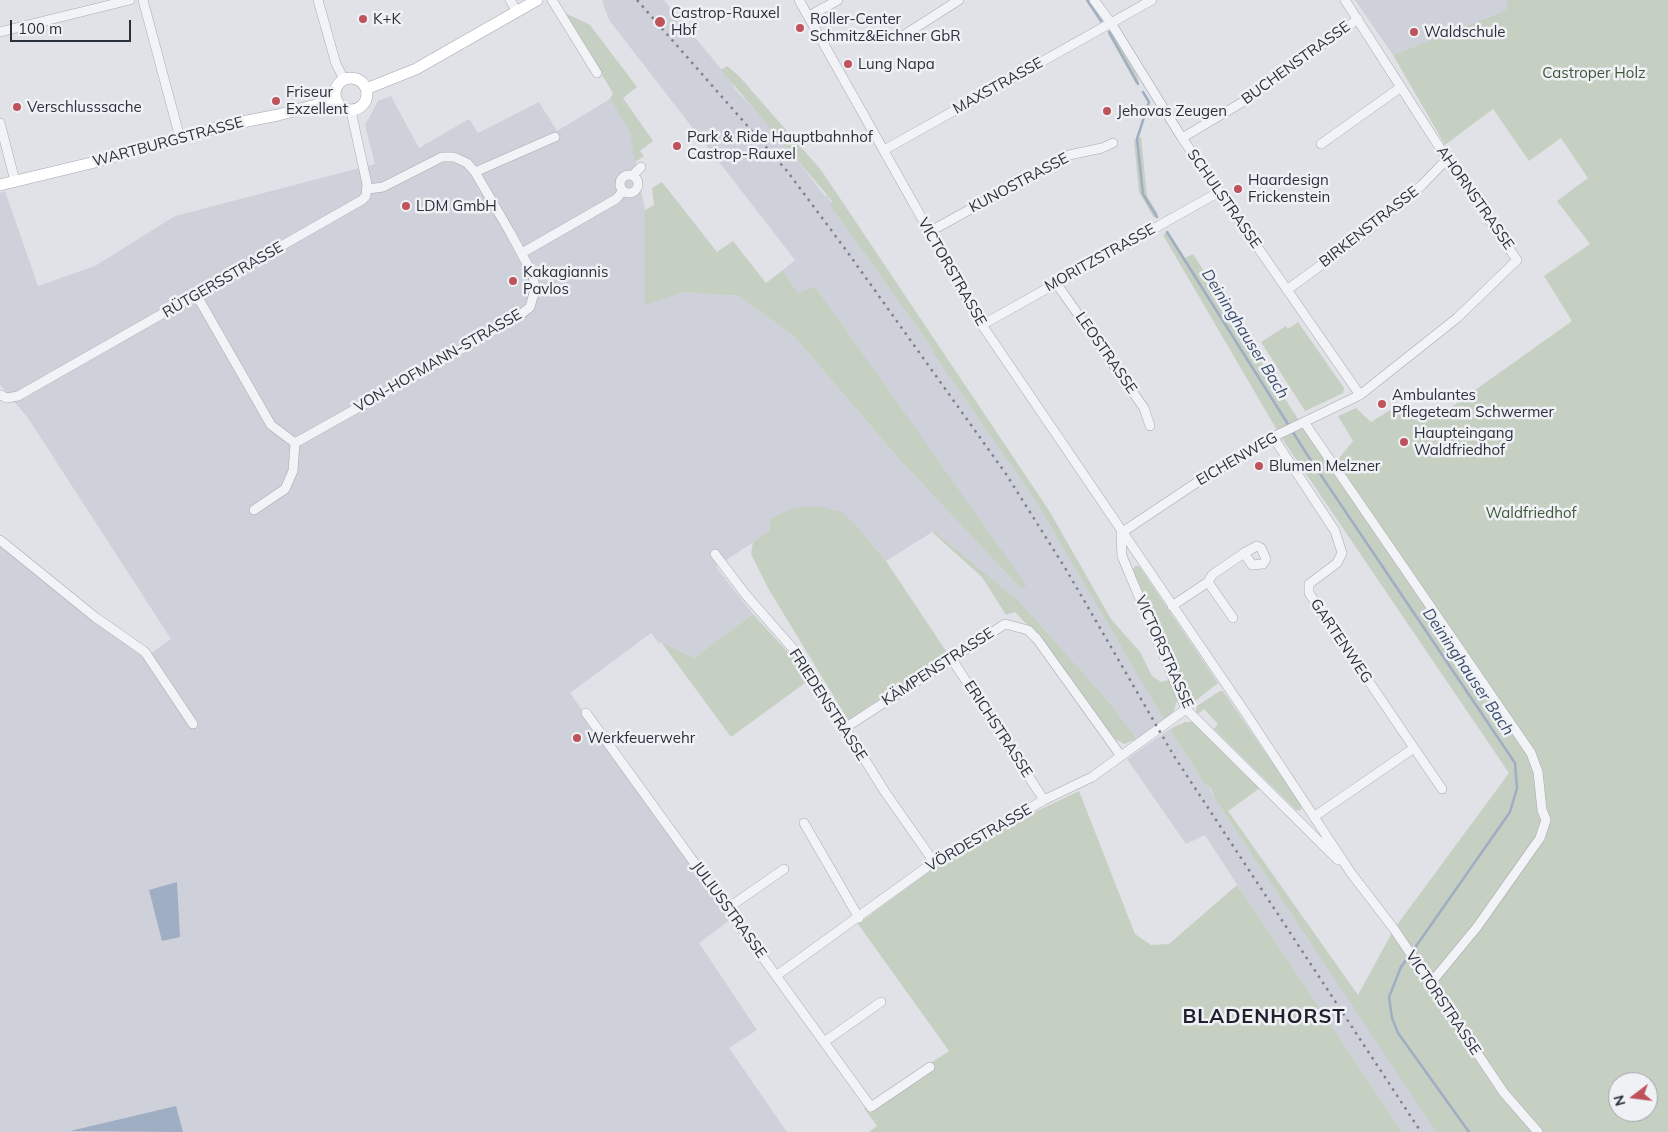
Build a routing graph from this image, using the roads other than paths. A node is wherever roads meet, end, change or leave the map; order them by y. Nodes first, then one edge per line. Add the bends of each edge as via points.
1 (130, 0) edge
2 (143, 0) edge
3 (318, 0) edge
4 (510, 0) edge
5 (537, 0) edge
6 (552, 0) edge
7 (799, 0) edge
8 (838, 0) edge
9 (959, 0) edge
10 (1094, 0) edge
11 (1152, 0) edge
12 (1345, 0) edge
13 (517, 11) junction
14 (809, 16) junction
15 (1358, 19) junction
16 (1111, 23) junction
17 (0, 32) edge
18 (901, 37) dead end
19 (597, 73) dead end
20 (344, 80) junction
21 (1401, 88) junction
22 (366, 89) junction
23 (335, 100) junction
24 (351, 111) junction
25 (0, 123) edge
26 (555, 137) dead end
27 (180, 138) junction
28 (1182, 138) junction
29 (1113, 143) dead end
30 (1320, 144) dead end
31 (884, 150) junction
32 (1447, 159) junction
33 (640, 167) dead end
34 (474, 172) junction
35 (633, 175) junction
36 (14, 181) junction
37 (0, 185) edge
38 (368, 189) junction
39 (623, 191) junction
40 (1219, 192) junction
41 (929, 232) junction
42 (522, 253) junction
43 (1056, 283) junction
44 (1287, 290) junction
45 (197, 296) junction
46 (982, 325) junction
47 (0, 395) edge
48 (1360, 395) junction
49 (1304, 422) junction
50 (1150, 426) dead end
51 (1273, 437) junction
52 (296, 443) junction
53 (254, 510) dead end
54 (1121, 533) junction
55 (0, 540) edge
56 (1244, 553) dead end
57 (715, 554) dead end
58 (1208, 582) junction
59 (1172, 606) junction
60 (1233, 618) dead end
61 (951, 658) junction
62 (1186, 709) junction
63 (586, 713) dead end
64 (193, 724) dead end
65 (845, 728) junction
66 (1414, 748) junction
67 (1121, 756) junction
68 (1442, 788) dead end
69 (1044, 800) junction
70 (1313, 813) junction
71 (1297, 819) junction
72 (804, 823) dead end
73 (934, 862) junction
74 (784, 868) dead end
75 (1351, 873) junction
76 (728, 908) junction
77 (859, 918) junction
78 (776, 976) junction
79 (1430, 984) junction
80 (881, 1002) dead end
81 (824, 1042) junction
82 (930, 1067) dead end
83 (1538, 1132) edge

1 - 17 street
2 - 27 street
3 - 20 street via 336,64
4 - 13 street
5 - 13 main road
6 - 19 street
7 - 14 street, VICTORSTRASSE
8 - 14 street
9 - 18 street
10 - 16 street, SCHULSTRASSE
11 - 16 street, MAXSTRASSE
12 - 15 street, AHORNSTRASSE
13 - 22 main road via 416,69
14 - 31 street, VICTORSTRASSE
15 - 21 street, AHORNSTRASSE
15 - 28 street, BUCHENSTRASSE via 1246,100
16 - 28 street, SCHULSTRASSE
16 - 31 street, MAXSTRASSE
20 - 22 main road via 359,80
20 - 23 main road via 336,86
21 - 30 street
21 - 32 street, AHORNSTRASSE
22 - 24 main road via 364,104
23 - 24 main road via 341,108
23 - 27 main road, WARTBURGSTRASSE
24 - 38 street
25 - 36 street
26 - 34 street
27 - 36 main road, WARTBURGSTRASSE
28 - 40 street, SCHULSTRASSE
29 - 41 street, KUNOSTRASSE via 1069,154
31 - 41 street, VICTORSTRASSE
32 - 44 street, BIRKENSTRASSE via 1366,232
32 - 48 street, AHORNSTRASSE via 1518,260 1457,318
33 - 35 street
34 - 38 street, VON-HOFMANN-STRASSE via 460,158 442,158 383,187
34 - 42 street, VON-HOFMANN-STRASSE
35 - 39 street via 622,179
35 - 39 street via 638,188 631,193
36 - 37 main road, WARTBURGSTRASSE
38 - 45 street, RÜTGERSSTRASSE via 362,200
39 - 42 street via 616,199
40 - 43 street, MORITZSTRASSE
40 - 44 street, SCHULSTRASSE
41 - 46 street, VICTORSTRASSE
42 - 52 street, VON-HOFMANN-STRASSE via 535,282 533,302 525,311
43 - 46 street, MORITZSTRASSE
43 - 50 street, LEOSTRASSE via 1144,408
44 - 48 street, SCHULSTRASSE
45 - 47 street, RÜTGERSSTRASSE via 18,396 8,398
45 - 52 street via 271,425
46 - 54 street, VICTORSTRASSE
48 - 49 street, EICHENWEG
49 - 51 street, EICHENWEG
49 - 79 street via 1531,753 1538,772 1546,820 1540,838 1477,927
51 - 54 street, EICHENWEG
51 - 66 street, GARTENWEG via 1335,531 1342,553 1337,563 1309,584 1310,594
52 - 53 street via 292,471 285,489
54 - 59 street, VICTORSTRASSE
54 - 62 street, VICTORSTRASSE via 1122,556
55 - 64 street via 144,652
56 - 58 street via 1212,575
57 - 65 street, FRIEDENSTRASSE via 802,659
58 - 59 street
58 - 60 street
59 - 70 street, VICTORSTRASSE
61 - 65 street, KÄMPENSTRASSE
61 - 67 street, KÄMPENSTRASSE via 1004,624 1028,630
61 - 69 street, ERICHSTRASSE
62 - 67 street, VÖRDESTRASSE
62 - 71 street, VICTORSTRASSE
63 - 76 street, JULIUSSTRASSE
65 - 73 street, FRIEDENSTRASSE via 906,825
66 - 68 street, GARTENWEG
66 - 70 street
67 - 69 street, VÖRDESTRASSE via 1092,778
69 - 73 street, VÖRDESTRASSE
70 - 71 street
70 - 75 street, VICTORSTRASSE
71 - 75 street, VICTORSTRASSE
72 - 77 street
73 - 77 street, VÖRDESTRASSE
74 - 76 street
75 - 79 street, VICTORSTRASSE via 1394,929
76 - 78 street, JULIUSSTRASSE
77 - 78 street, VÖRDESTRASSE
78 - 81 street, JULIUSSTRASSE
79 - 83 street, VICTORSTRASSE via 1504,1093
80 - 81 street
81 - 82 street, JULIUSSTRASSE via 871,1107

